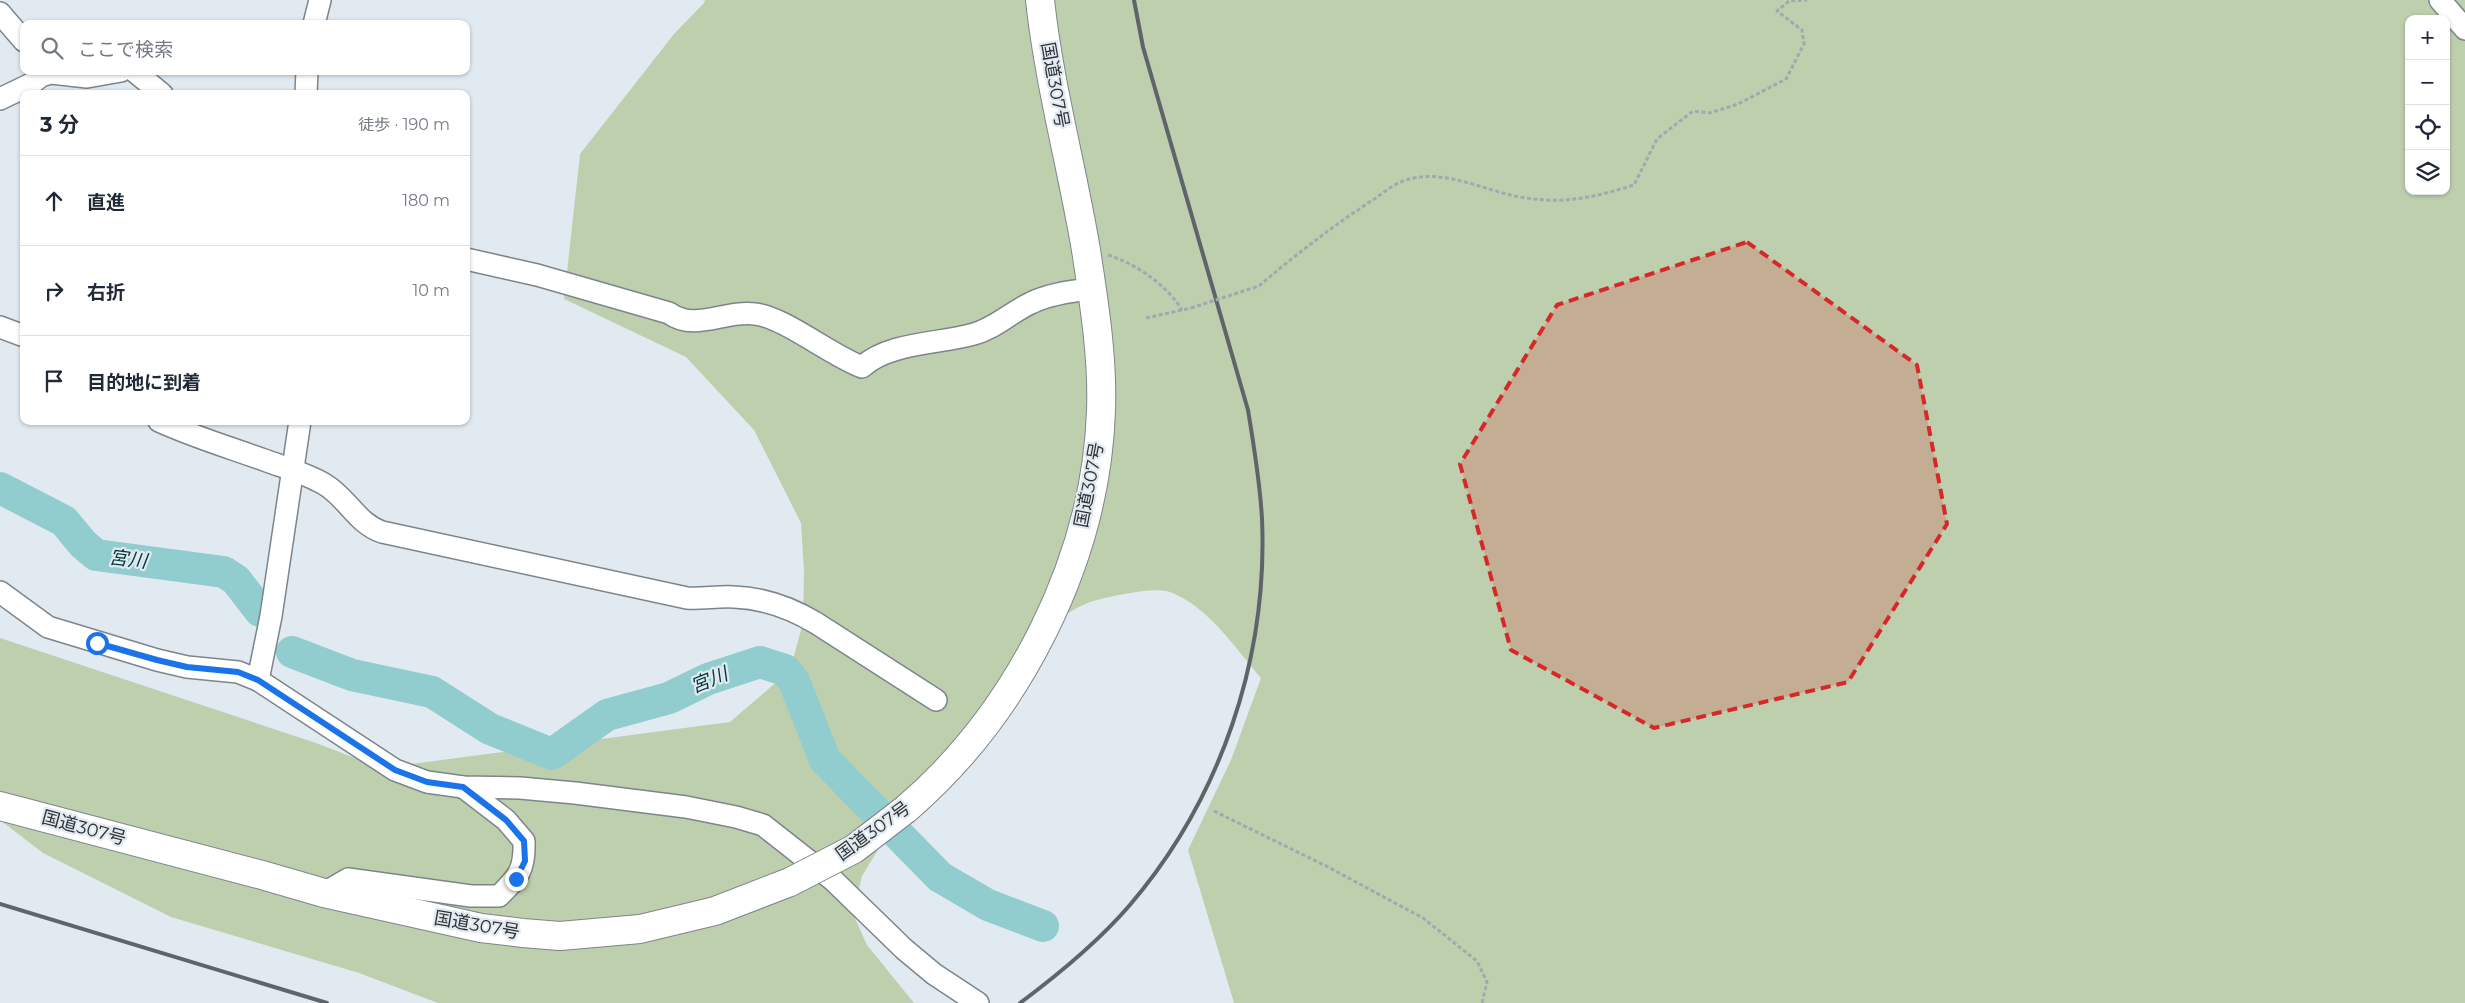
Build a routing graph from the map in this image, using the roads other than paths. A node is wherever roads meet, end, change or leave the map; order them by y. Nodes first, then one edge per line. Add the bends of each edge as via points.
1 (320, 0) edge
2 (1040, 0) edge
3 (2440, 0) edge
4 (0, 13) edge
5 (315, 20) edge
6 (2465, 29) edge
7 (20, 36) edge
8 (38, 75) edge
9 (75, 75) edge
10 (94, 75) edge
11 (139, 75) edge
12 (307, 75) edge
13 (157, 90) edge
14 (306, 90) edge
15 (0, 99) edge
16 (470, 260) edge
17 (1091, 289) junction
18 (0, 327) edge
19 (20, 334) edge
20 (167, 425) edge
21 (299, 425) edge
22 (291, 470) junction
23 (0, 592) edge
24 (258, 680) junction
25 (936, 700) dead end
26 (463, 787) junction
27 (0, 806) edge
28 (324, 894) junction
29 (978, 1003) edge

1 - 5 street
2 - 17 highway, 国道307号
3 - 6 street
4 - 7 street
8 - 15 street via 30,84
9 - 10 street
11 - 13 street
12 - 14 street
16 - 17 street via 547,277 669,312 687,322 733,312 758,314 862,367 870,359 916,345 986,331 1044,298
17 - 28 highway, 国道307号, bridge via 1101,412 1098,457 1072,559 1032,656 1012,688 960,756 906,809 854,849 790,882 751,899 640,929 560,936 481,928
18 - 19 street
20 - 22 street
21 - 22 street
22 - 24 street via 271,616
22 - 25 street via 323,484 357,518 382,532 687,598 734,597 777,604 816,623
23 - 24 street via 48,627 157,660 187,667 238,672
24 - 26 street via 395,770 427,782
26 - 28 street via 506,820 524,841 525,861 516,879 499,896 471,896 348,878
26 - 29 street via 520,788 686,807 763,825 833,880 919,961
27 - 28 highway, 国道307号 via 262,874

